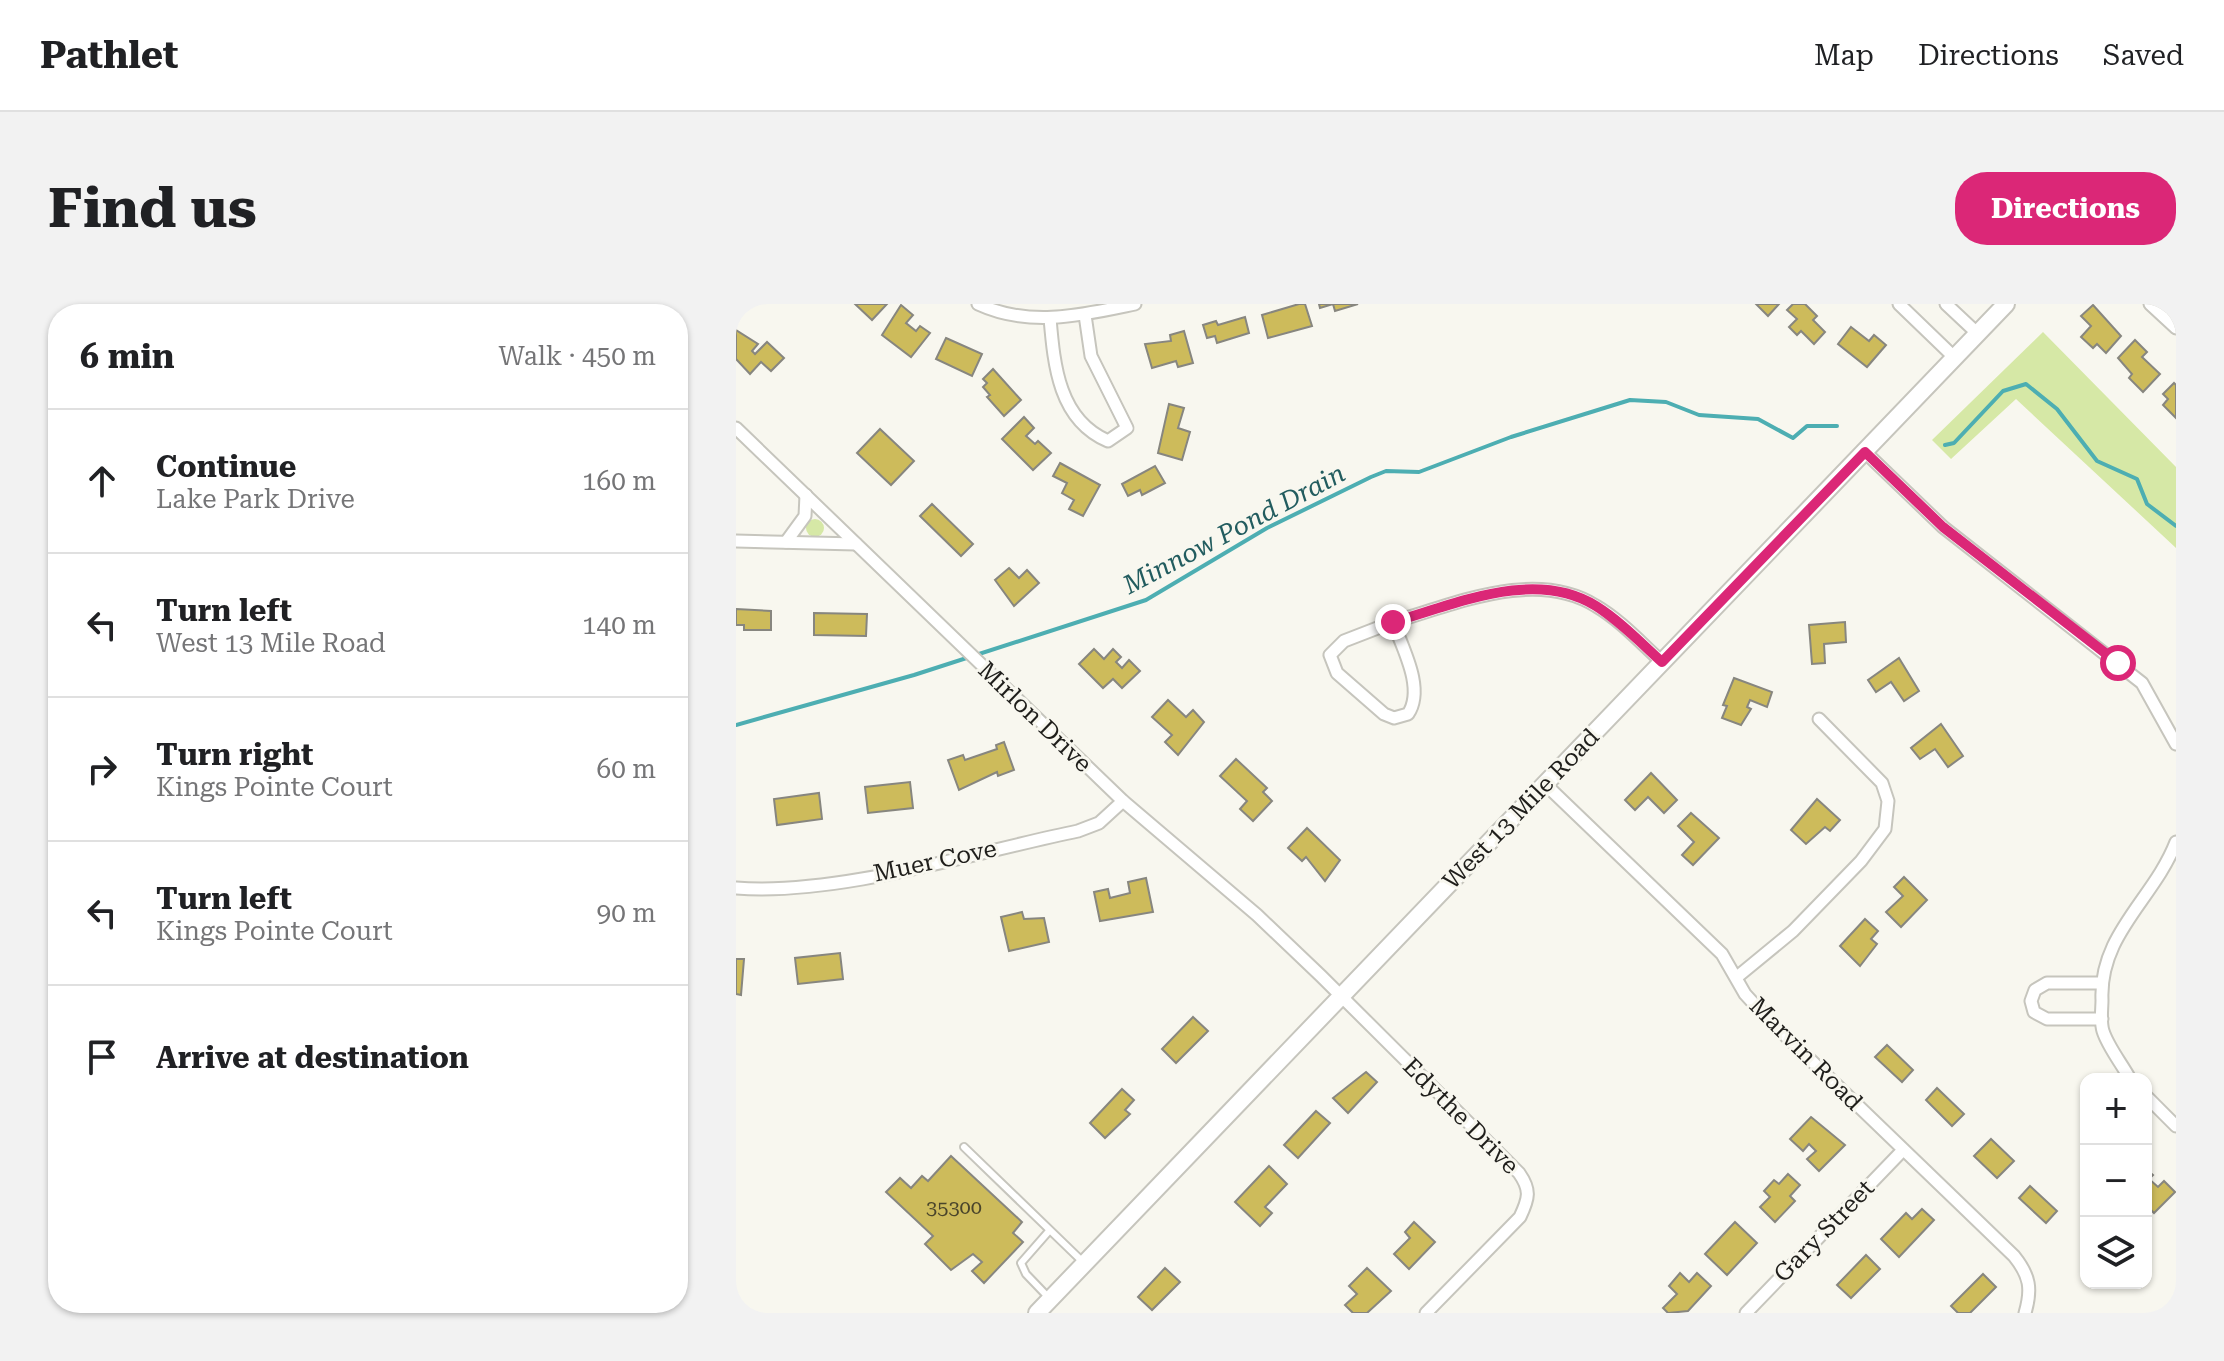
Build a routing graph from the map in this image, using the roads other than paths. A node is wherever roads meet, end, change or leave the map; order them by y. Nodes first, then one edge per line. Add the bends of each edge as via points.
1 (978, 304) edge
2 (1135, 304) edge
3 (1899, 304) edge
4 (1946, 304) edge
5 (2006, 304) edge
6 (2150, 304) edge
7 (1085, 315) junction
8 (1050, 318) junction
9 (2176, 328) edge
10 (1978, 334) junction
11 (1955, 358) junction
12 (736, 428) edge
13 (1865, 452) junction
14 (806, 495) junction
15 (736, 541) edge
16 (786, 542) junction
17 (856, 544) junction
18 (1393, 622) junction
19 (1662, 662) junction
20 (1819, 719) dead end
21 (2176, 744) edge
22 (1545, 784) junction
23 (1123, 801) junction
24 (2176, 842) edge
25 (736, 888) edge
26 (1737, 977) junction
27 (2101, 983) junction
28 (1342, 996) junction
29 (2102, 1019) junction
30 (2127, 1073) edge
31 (2152, 1102) edge
32 (2176, 1126) edge
33 (964, 1147) dead end
34 (1903, 1150) junction
35 (1049, 1231) junction
36 (1084, 1263) junction
37 (1050, 1299) junction
38 (1037, 1313) edge
39 (1426, 1313) edge
40 (1746, 1313) edge
41 (2025, 1313) edge

1 - 8 street via 1018,316
2 - 7 street
3 - 11 street
4 - 10 street
5 - 10 street, West 13 Mile Road
6 - 9 street
7 - 8 street
7 - 8 street via 1091,356 1127,428 1108,441 1091,434 1066,399 1054,371
10 - 11 street, West 13 Mile Road
11 - 13 street, West 13 Mile Road
12 - 14 street, Mirlon Drive
13 - 19 street, West 13 Mile Road
13 - 21 street via 1943,527 2142,683
14 - 16 street via 801,526
14 - 17 street, Mirlon Drive
15 - 16 street
16 - 17 street
17 - 23 street, Mirlon Drive
18 - 18 street via 1344,641 1330,655 1337,673 1394,718 1408,714 1415,692
18 - 19 street via 1488,595 1525,589 1564,591 1598,607
19 - 22 street, West 13 Mile Road
20 - 26 street via 1882,783 1888,801 1885,829 1793,931
22 - 26 street, Marvin Road via 1722,954
22 - 28 street, West 13 Mile Road
23 - 25 street, Muer Cove via 1099,823 1078,831 866,877 766,890
23 - 28 street, Mirlon Drive
24 - 27 street via 2168,863 2123,923
26 - 34 street, Marvin Road via 1767,1018
27 - 29 street
27 - 29 street via 2047,983 2035,990 2031,1001 2034,1012 2047,1019
28 - 36 street, West 13 Mile Road
28 - 39 street, Edythe Drive via 1528,1185 1529,1198 1520,1217
29 - 30 street
31 - 32 street
33 - 35 lane
34 - 40 street, Gary Street
34 - 41 street, Marvin Road via 2026,1271 2031,1291
35 - 36 lane
35 - 37 lane via 1021,1263
36 - 37 street, West 13 Mile Road
37 - 38 street, West 13 Mile Road

